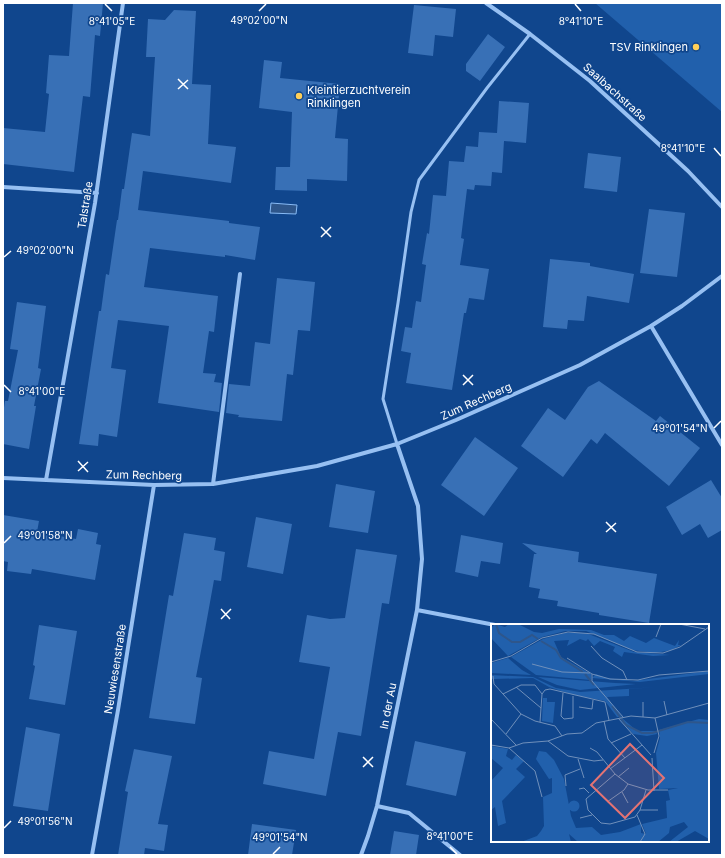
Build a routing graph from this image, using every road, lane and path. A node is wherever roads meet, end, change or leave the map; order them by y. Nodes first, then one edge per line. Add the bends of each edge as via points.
1 (123, 3) edge
2 (486, 3) edge
3 (530, 34) junction
4 (3, 187) edge
5 (97, 193) junction
6 (722, 207) edge
7 (240, 274) dead end
8 (722, 276) edge
9 (651, 326) junction
10 (397, 444) junction
11 (722, 445) edge
12 (3, 478) edge
13 (46, 480) junction
14 (213, 484) junction
15 (154, 485) junction
16 (417, 610) junction
17 (491, 624) edge
18 (377, 806) junction
19 (92, 855) edge
20 (361, 855) edge
21 (460, 855) edge

1 - 5 street, Talstraße
2 - 3 street, Saalbachstraße
3 - 6 street, Saalbachstraße via 590,81 688,171
3 - 10 lane via 419,180 411,212 382,399
4 - 5 street
5 - 13 street, Talstraße
7 - 14 street
8 - 9 street, Zum Rechberg
9 - 10 street, Zum Rechberg via 580,365
9 - 11 street
10 - 14 street, Zum Rechberg via 317,466
10 - 16 street, In der Au via 418,506 422,559
12 - 13 street, Zum Rechberg
13 - 15 street, Zum Rechberg
14 - 15 street, Zum Rechberg
15 - 19 street, Neuwiesenstraße
16 - 17 street
16 - 18 street, In der Au
18 - 20 street, In der Au
18 - 21 street via 409,812

